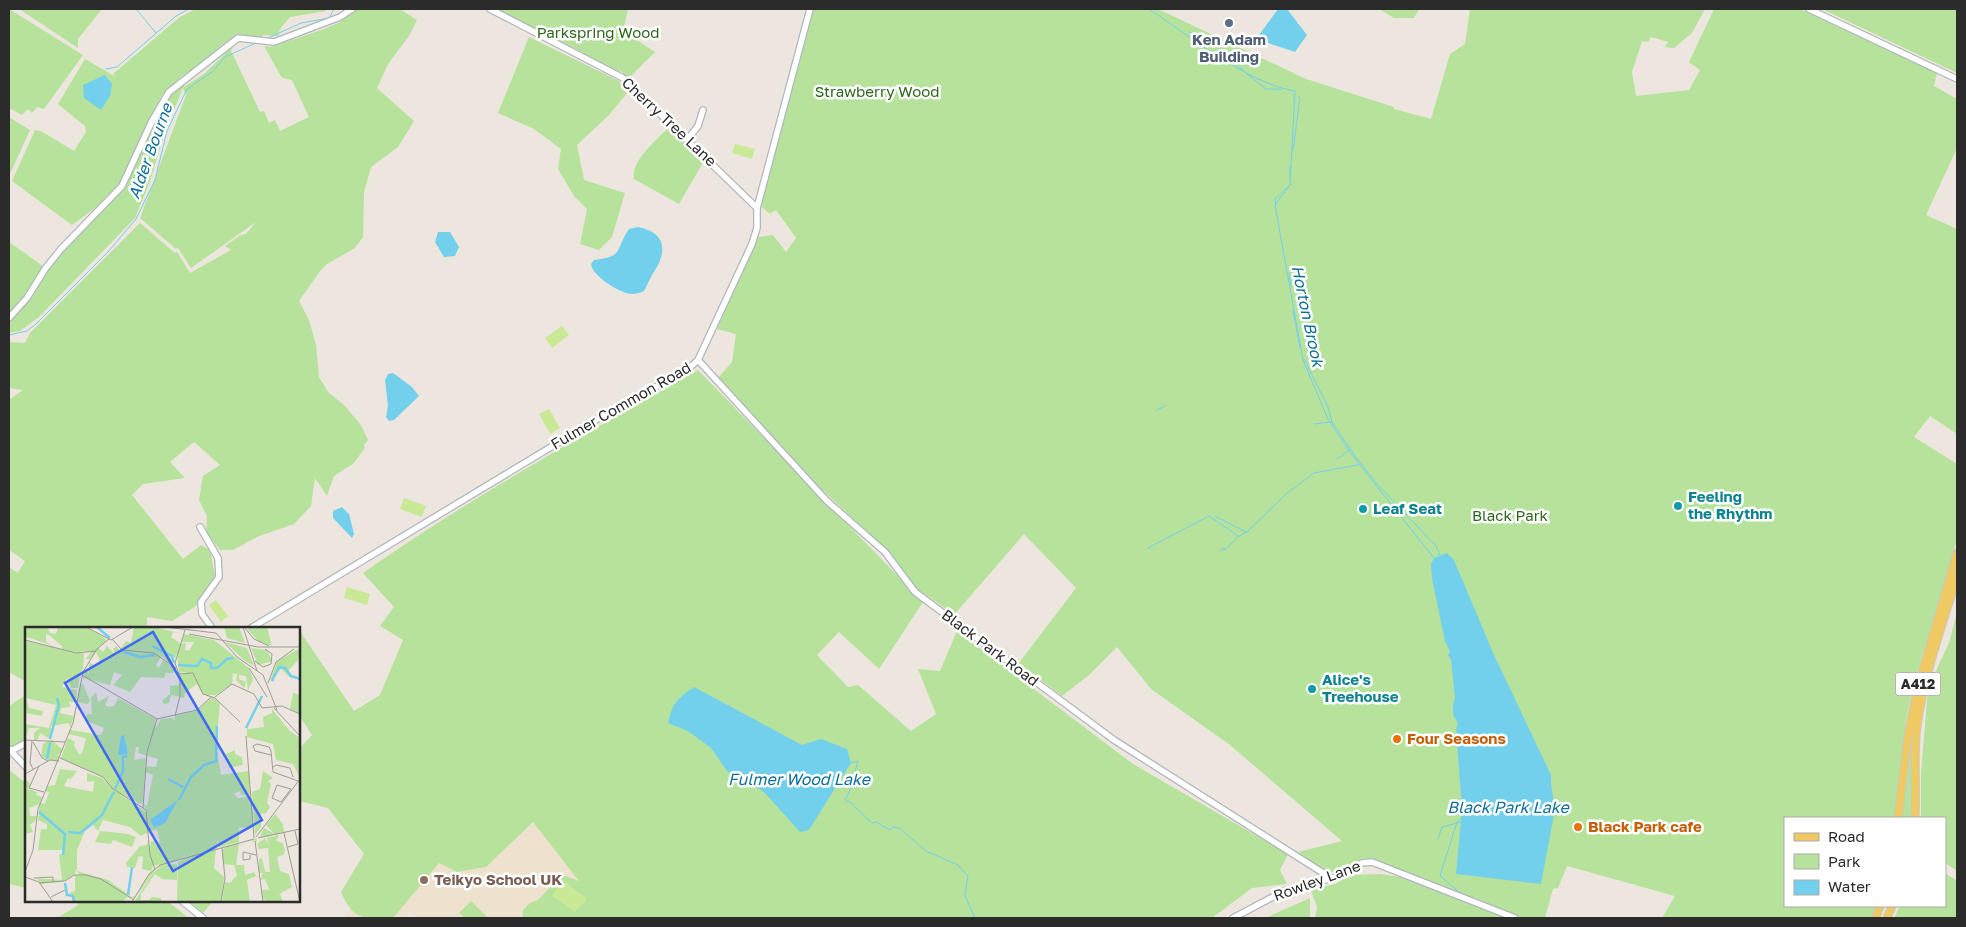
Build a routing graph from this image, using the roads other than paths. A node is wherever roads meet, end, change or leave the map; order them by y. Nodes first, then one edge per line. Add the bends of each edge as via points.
1 (352, 9) edge
2 (490, 9) edge
3 (810, 9) edge
4 (1809, 9) edge
5 (1957, 79) edge
6 (703, 110) dead end
7 (688, 139) junction
8 (757, 208) junction
9 (9, 318) edge
10 (698, 360) junction
11 (200, 527) dead end
12 (1957, 553) edge
13 (1957, 577) edge
14 (211, 627) edge
15 (253, 627) edge
16 (25, 743) edge
17 (10, 750) edge
18 (25, 766) edge
19 (1898, 817) edge
20 (1915, 817) edge
21 (1331, 878) junction
22 (183, 902) edge
23 (203, 918) edge
24 (1233, 918) edge
25 (1516, 918) edge

1 - 9 street via 340,17 274,42 238,38 170,92 122,186 61,249
2 - 7 street, Cherry Tree Lane via 623,78
3 - 8 street, Fulmer Common Road
4 - 5 street
6 - 7 street via 698,126
7 - 8 street, Cherry Tree Lane
8 - 10 street, Fulmer Common Road via 757,228 752,244
10 - 15 street, Fulmer Common Road via 686,371 614,409
10 - 21 street, Black Park Road via 827,501 885,552 915,592 1114,740
11 - 14 street via 218,558 219,577 201,602 202,614
12 - 19 main road, A412 via 1918,686
13 - 20 main road, A412 via 1922,698 1917,727
16 - 17 street
17 - 18 street
21 - 24 street, Rowley Lane via 1284,891
21 - 25 street, Rowley Lane via 1362,863 1376,863
22 - 23 street

